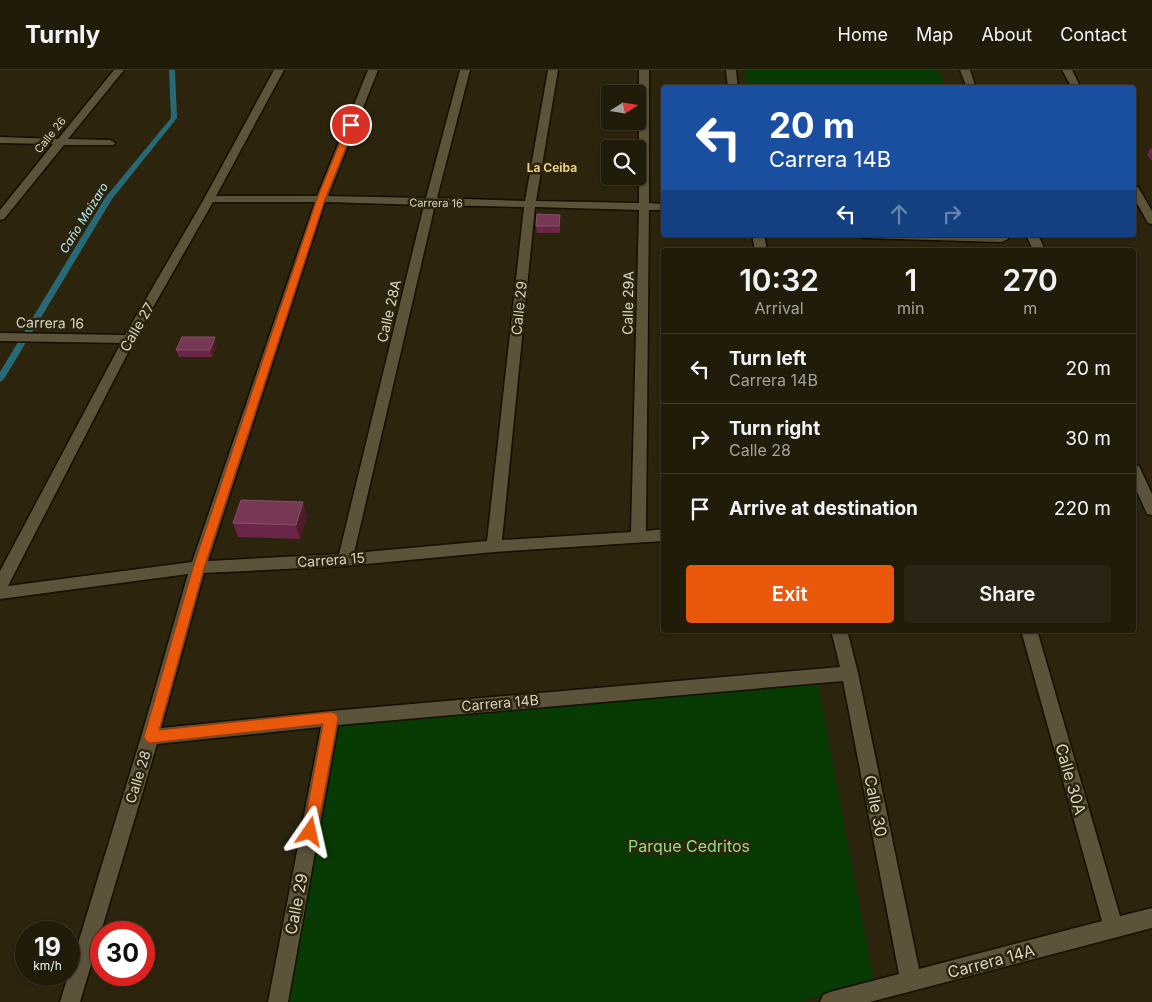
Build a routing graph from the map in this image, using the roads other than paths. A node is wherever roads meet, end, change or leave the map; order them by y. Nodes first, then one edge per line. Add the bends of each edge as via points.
1 (119, 70) edge
2 (279, 70) edge
3 (373, 70) edge
4 (465, 70) edge
5 (553, 70) edge
6 (644, 70) edge
7 (730, 70) edge
8 (966, 70) edge
9 (1067, 70) edge
10 (732, 85) edge
11 (971, 85) edge
12 (1074, 85) edge
13 (0, 140) edge
14 (62, 140) junction
15 (110, 143) dead end
16 (1136, 193) edge
17 (209, 199) junction
18 (321, 199) junction
19 (430, 203) junction
20 (530, 204) junction
21 (644, 207) junction
22 (661, 207) edge
23 (1136, 213) edge
24 (1150, 216) edge
25 (0, 217) edge
26 (932, 237) edge
27 (1002, 237) edge
28 (0, 337) edge
29 (129, 340) junction
30 (1136, 476) edge
31 (1146, 503) edge
32 (661, 535) edge
33 (638, 537) junction
34 (494, 546) junction
35 (345, 560) junction
36 (198, 568) junction
37 (0, 586) edge
38 (0, 593) edge
39 (840, 633) edge
40 (1030, 633) edge
41 (850, 673) junction
42 (331, 718) junction
43 (150, 737) junction
44 (1152, 918) edge
45 (1114, 929) junction
46 (911, 982) junction
47 (70, 1002) edge
48 (278, 1002) edge
49 (830, 1002) edge

1 - 14 street, Calle 26
2 - 17 street, Calle 27
3 - 18 street, Calle 28
4 - 19 street, Calle 28A
5 - 20 street, Calle 29
6 - 21 street, Calle 29A
7 - 10 street
8 - 11 street
9 - 12 street
13 - 14 street
14 - 15 street
14 - 25 street, Calle 26
16 - 24 street
17 - 18 street, Carrera 16
17 - 29 street, Calle 27
18 - 19 street, Carrera 16
18 - 36 street, Calle 28
19 - 20 street, Carrera 16
19 - 35 street, Calle 28A
20 - 21 street, Carrera 16
20 - 34 street, Calle 29
21 - 22 street, Carrera 16
21 - 33 street, Calle 29A
23 - 24 street
26 - 27 street
28 - 29 street, Carrera 16
29 - 37 street, Calle 27
30 - 31 street
32 - 33 street, Carrera 15
33 - 34 street, Carrera 15
34 - 35 street, Carrera 15
35 - 36 street, Carrera 15
36 - 38 street, Carrera 15
36 - 43 street, Calle 28
39 - 41 street, Calle 30
40 - 45 street, Calle 30A
41 - 42 street, Carrera 14B
41 - 46 street, Calle 30
42 - 43 street, Carrera 14B
42 - 48 street, Calle 29
43 - 47 street, Calle 28
44 - 45 street, Carrera 14A
45 - 46 street, Carrera 14A
46 - 49 street, Carrera 14A

